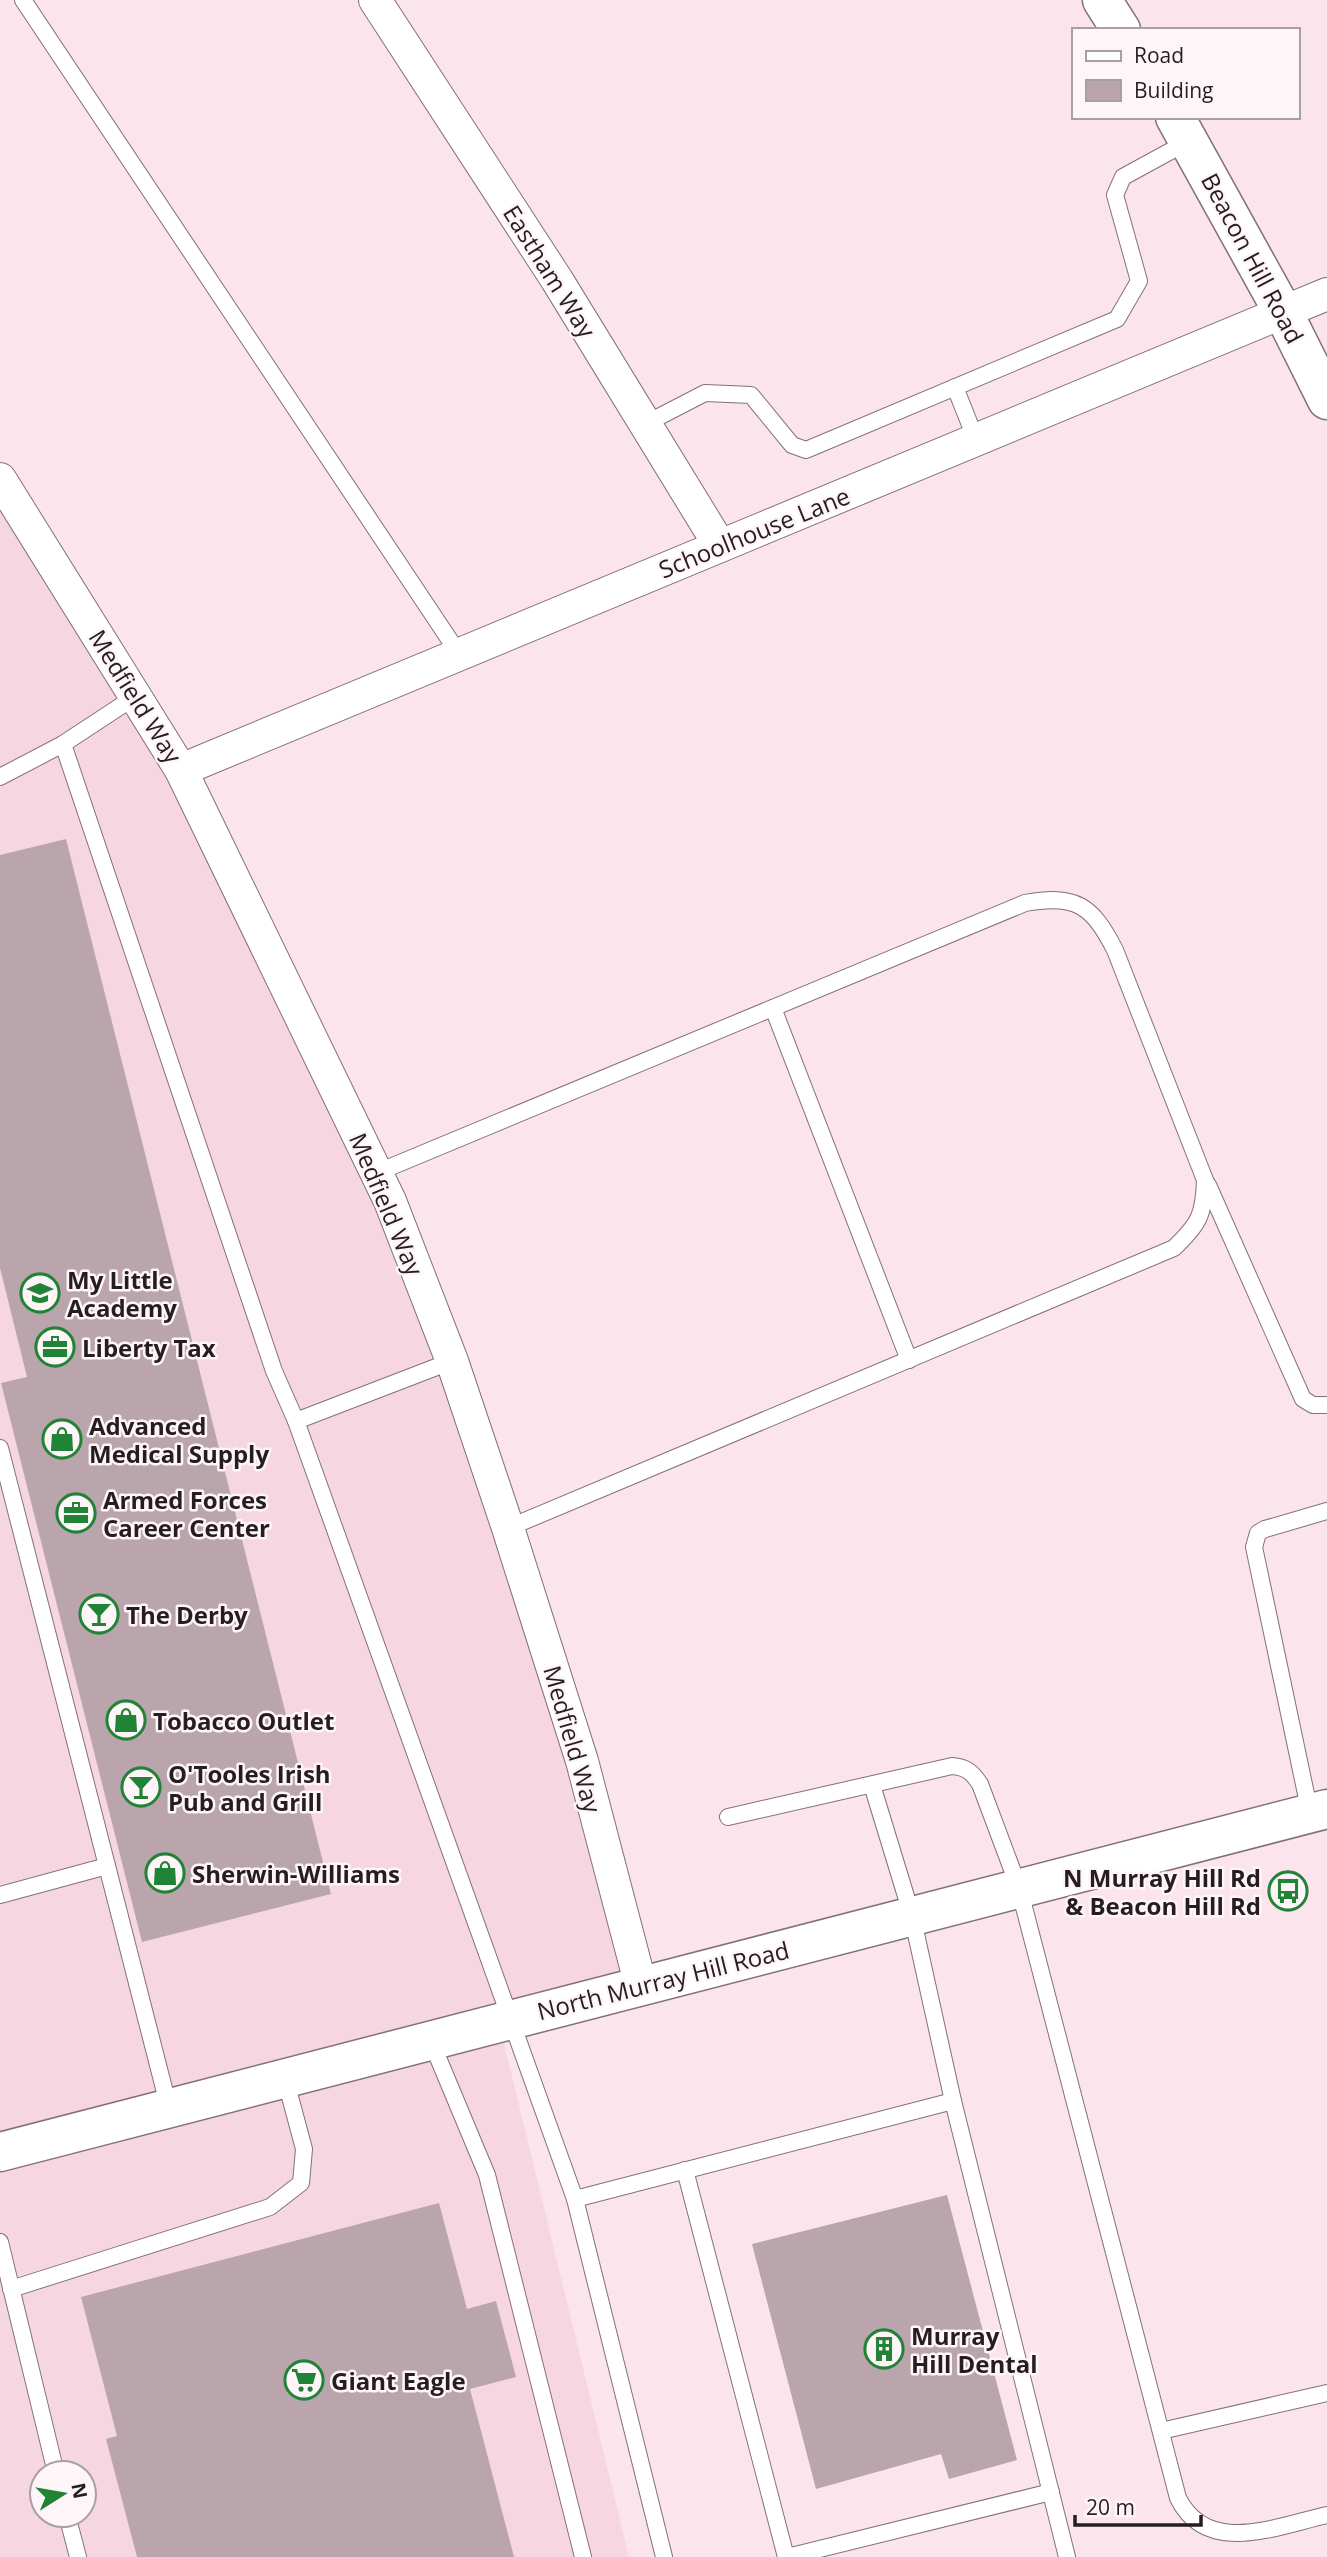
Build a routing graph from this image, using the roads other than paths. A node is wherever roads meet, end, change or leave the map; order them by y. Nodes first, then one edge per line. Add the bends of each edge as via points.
1 (23, 0) edge
2 (375, 0) edge
3 (1102, 0) edge
4 (1120, 28) edge
5 (1182, 129) edge
6 (1327, 294) edge
7 (1283, 312) junction
8 (954, 387) junction
9 (1327, 400) edge
10 (645, 424) junction
11 (976, 440) junction
12 (0, 479) edge
13 (720, 545) junction
14 (459, 654) junction
15 (136, 696) junction
16 (62, 744) junction
17 (181, 770) junction
18 (0, 777) edge
19 (773, 1008) junction
20 (376, 1173) junction
21 (1205, 1180) junction
22 (909, 1360) junction
23 (452, 1361) junction
24 (1327, 1405) edge
25 (296, 1421) junction
26 (0, 1448) edge
27 (1327, 1511) edge
28 (508, 1528) junction
29 (872, 1785) junction
30 (1318, 1811) edge
31 (728, 1816) dead end
32 (107, 1866) junction
33 (1019, 1888) junction
34 (0, 1895) edge
35 (912, 1916) junction
36 (641, 1986) junction
37 (512, 2019) junction
38 (431, 2041) junction
39 (285, 2078) junction
40 (953, 2101) junction
41 (169, 2108) junction
42 (0, 2152) edge
43 (685, 2170) junction
44 (575, 2199) junction
45 (0, 2242) edge
46 (11, 2289) junction
47 (1327, 2393) edge
48 (1161, 2431) junction
49 (54, 2459) edge
50 (1051, 2492) junction
51 (1327, 2515) edge
52 (71, 2529) edge
53 (78, 2557) edge
54 (583, 2557) edge
55 (664, 2557) edge
56 (786, 2557) edge
57 (1067, 2557) edge

1 - 14 lane
2 - 10 street, Eastham Way
3 - 4 street
5 - 7 street, Beacon Hill Road
5 - 8 lane via 1123,177 1115,195 1139,281 1117,318
6 - 7 street, Schoolhouse Lane
7 - 9 street, Beacon Hill Road
7 - 11 street, Schoolhouse Lane
8 - 10 lane via 806,450 792,445 751,395 705,393
8 - 11 lane
10 - 13 street, Eastham Way
11 - 13 street, Schoolhouse Lane
12 - 15 street, Medfield Way
13 - 14 street, Schoolhouse Lane
14 - 17 street, Schoolhouse Lane
15 - 16 lane
15 - 17 street, Medfield Way
16 - 18 lane
16 - 25 lane via 269,1357
17 - 20 street, Medfield Way
19 - 20 lane
19 - 21 lane via 1025,903 1052,898 1080,903 1100,921 1115,950
19 - 22 lane
20 - 23 street, Medfield Way
21 - 22 lane via 1205,1209 1174,1248
21 - 24 lane via 1303,1399
22 - 28 lane
23 - 25 lane
23 - 28 street, Medfield Way
25 - 37 lane
26 - 32 lane
27 - 30 lane via 1265,1529 1258,1533 1254,1548
28 - 36 street, Medfield Way via 582,1761
29 - 31 lane
29 - 33 lane via 952,1766 974,1774
29 - 35 lane
30 - 33 street, North Murray Hill Road
32 - 34 lane
32 - 41 lane
33 - 35 street, North Murray Hill Road
33 - 48 lane
35 - 36 street, North Murray Hill Road
35 - 40 lane
36 - 37 street, North Murray Hill Road
37 - 38 street, North Murray Hill Road
37 - 44 lane
38 - 39 street, North Murray Hill Road
38 - 54 lane via 487,2175
39 - 41 street, North Murray Hill Road
39 - 46 lane via 304,2149 301,2183 270,2207
40 - 43 lane
40 - 50 lane
41 - 42 street, North Murray Hill Road
43 - 44 lane
43 - 56 lane
44 - 55 lane
45 - 46 lane
46 - 49 lane
47 - 48 lane
48 - 51 lane via 1178,2498 1197,2524 1232,2535
50 - 56 lane
50 - 57 lane
52 - 53 lane

